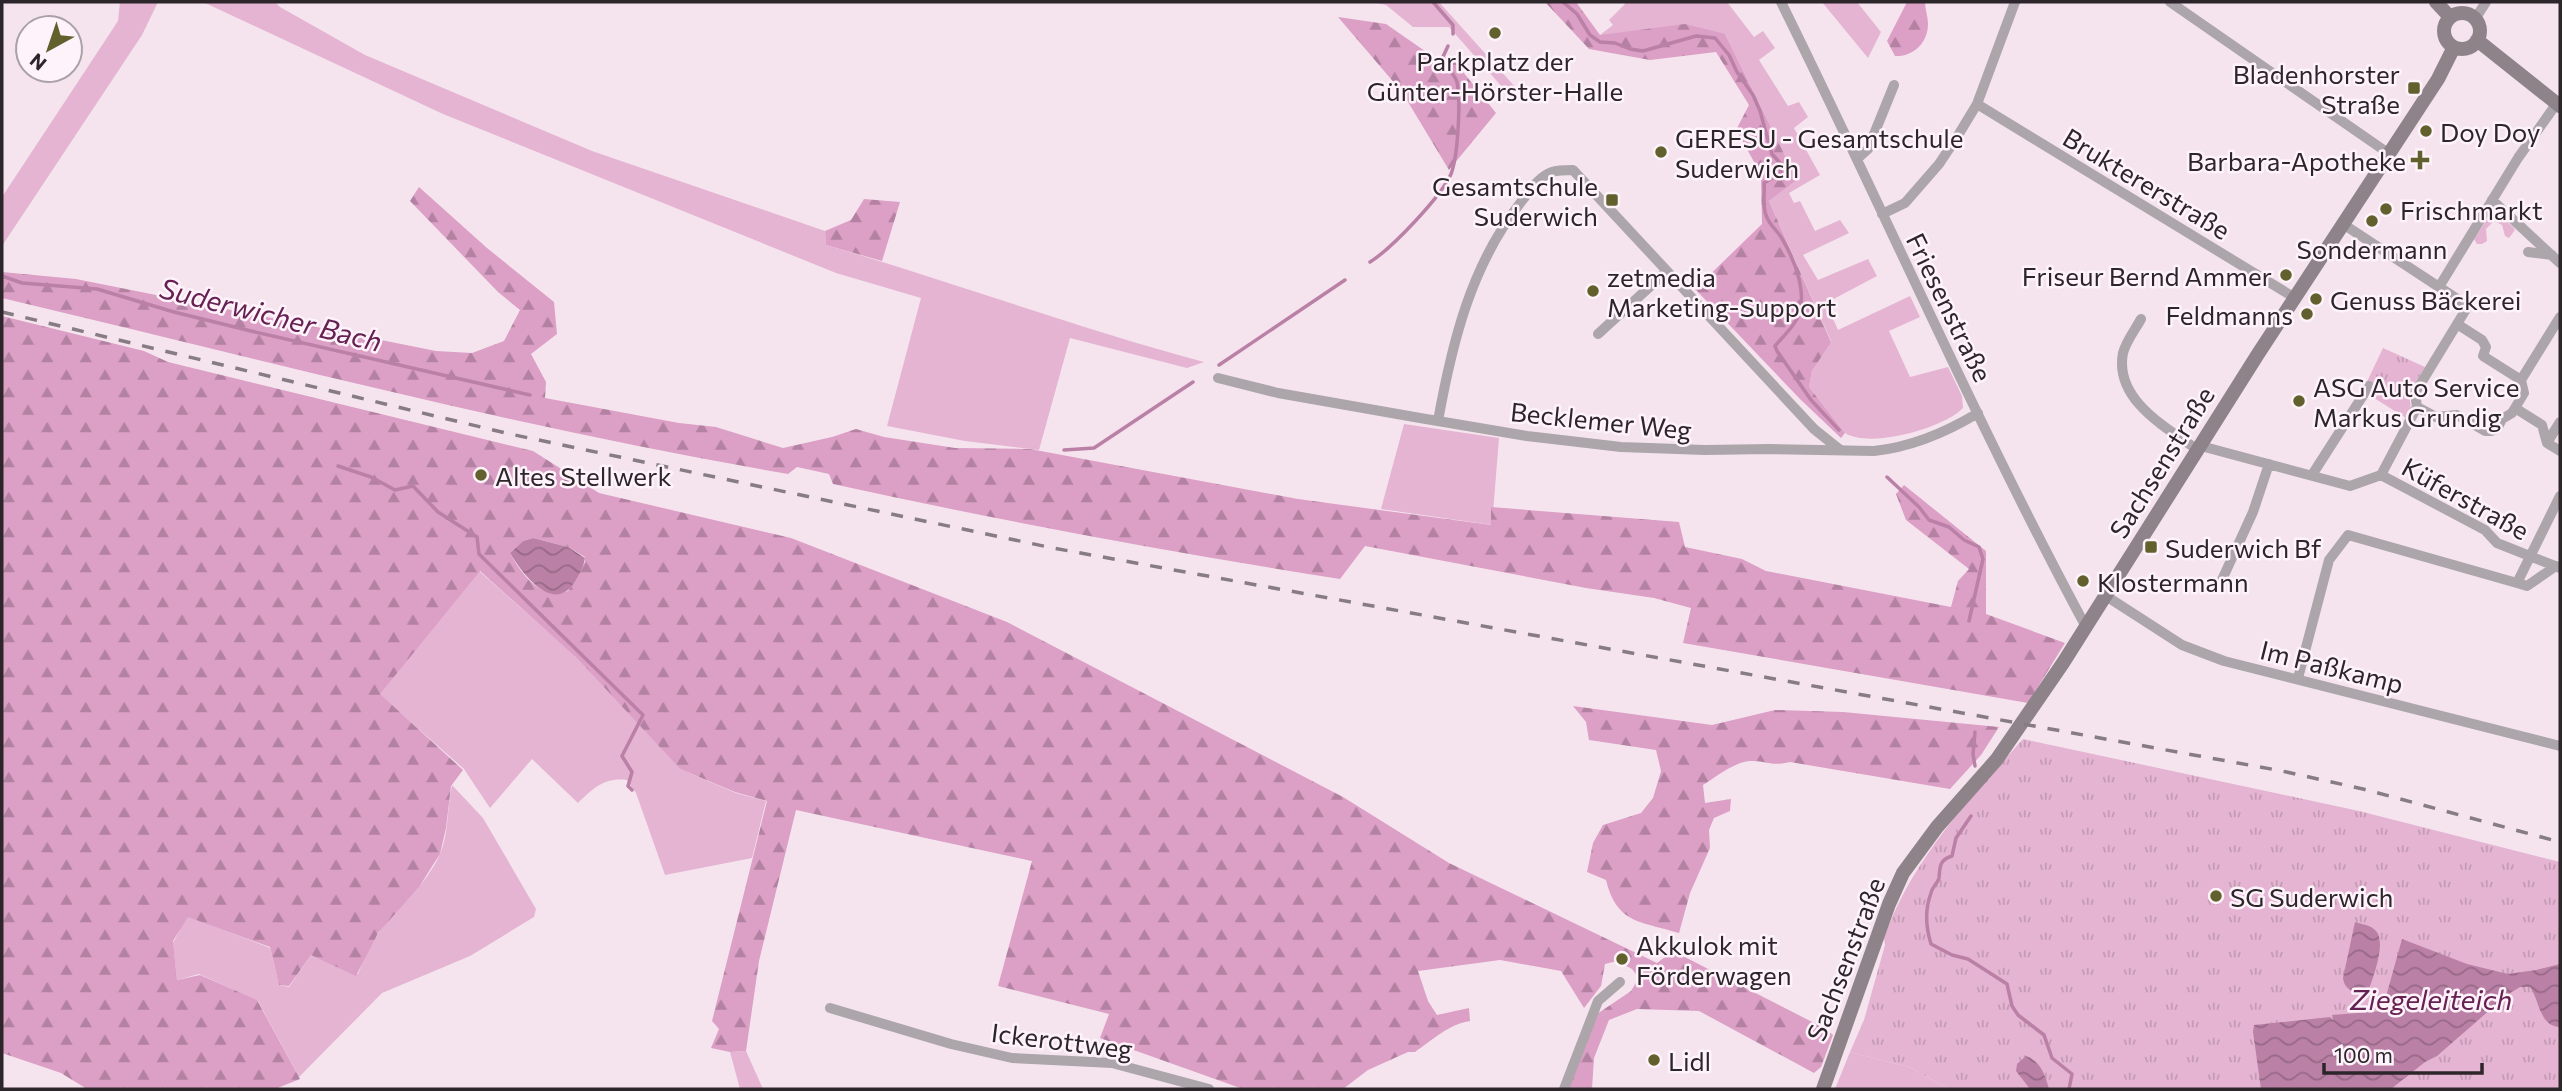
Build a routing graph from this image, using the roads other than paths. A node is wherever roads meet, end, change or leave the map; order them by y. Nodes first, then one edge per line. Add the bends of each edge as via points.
1 (1781, 2) edge
2 (2015, 2) edge
3 (2170, 2) edge
4 (2436, 2) edge
5 (2486, 2) edge
6 (2450, 18) junction
7 (2475, 19) junction
8 (2477, 40) junction
9 (2454, 47) junction
10 (1894, 85) dead end
11 (1977, 104) junction
12 (2558, 104) edge
13 (2388, 152) junction
14 (1858, 158) junction
15 (2492, 200) junction
16 (1882, 214) junction
17 (2343, 224) junction
18 (2528, 252) dead end
19 (2552, 255) junction
20 (2560, 263) edge
21 (1667, 271) junction
22 (2439, 287) junction
23 (2295, 298) junction
24 (2560, 317) edge
25 (2141, 319) dead end
26 (2457, 324) junction
27 (1598, 334) dead end
28 (1218, 378) dead end
29 (2521, 380) junction
30 (2369, 386) dead end
31 (2417, 407) junction
32 (2515, 408) junction
33 (1978, 413) junction
34 (1438, 421) junction
35 (2560, 422) edge
36 (2547, 443) junction
37 (2200, 448) junction
38 (1839, 449) junction
39 (2560, 451) edge
40 (2269, 464) junction
41 (2312, 475) junction
42 (2381, 475) junction
43 (2560, 496) edge
44 (2531, 557) junction
45 (2558, 567) edge
46 (2221, 582) dead end
47 (2517, 583) junction
48 (2106, 596) junction
49 (2086, 627) junction
50 (2298, 678) junction
51 (2560, 746) edge
52 (1620, 982) dead end
53 (830, 1008) dead end
54 (1209, 1089) edge
55 (1564, 1089) edge
56 (1823, 1089) edge

1 - 14 street, Friesenstraße
2 - 11 street
3 - 13 street
4 - 6 street
5 - 7 street
6 - 7 street via 2463,13
6 - 9 street via 2444,30
7 - 8 street via 2480,33
8 - 9 street via 2467,48
8 - 12 street
9 - 13 street, Sachsenstraße
10 - 14 street via 1868,149
11 - 16 street via 1939,164 1905,203
11 - 23 street, Bruktererstraße
12 - 15 street
13 - 17 street, Sachsenstraße
14 - 16 street, Friesenstraße
15 - 19 street
15 - 22 street
16 - 33 street, Friesenstraße
17 - 22 street
17 - 23 street, Sachsenstraße
18 - 19 street
19 - 20 street
21 - 27 street
21 - 34 street via 1573,170 1550,173 1515,209 1483,262 1450,357
21 - 38 street via 1814,429
22 - 26 street via 2468,306
23 - 37 street, Sachsenstraße
24 - 29 street
25 - 37 street via 2123,356 2129,389 2155,419
26 - 29 street via 2482,340 2486,347 2483,356
26 - 31 street, Küferstraße via 2415,393
28 - 34 street, Becklemer Weg
29 - 32 street via 2524,393
30 - 41 street
31 - 32 street via 2436,417 2458,415 2491,431
31 - 42 street, Küferstraße
32 - 36 street via 2542,425
33 - 38 street, Becklemer Weg via 1900,448
33 - 49 street, Friesenstraße
34 - 38 street, Becklemer Weg via 1620,447
35 - 36 street
36 - 39 street
37 - 40 street, Küferstraße
37 - 48 street, Sachsenstraße
40 - 41 street, Küferstraße
40 - 46 street
41 - 42 street, Küferstraße via 2350,486
42 - 44 street, Küferstraße via 2485,530 2497,544
43 - 44 street
44 - 45 street, Küferstraße
44 - 47 street
45 - 47 street via 2527,586
47 - 50 street via 2348,535 2329,560
48 - 49 street, Sachsenstraße
48 - 50 street, Im Paßkamp via 2182,645 2224,661
49 - 56 street, Sachsenstraße via 1997,758 1903,873
50 - 51 street, Im Paßkamp
52 - 55 street via 1598,1001
53 - 54 street, Ickerottweg via 1012,1058 1112,1063

